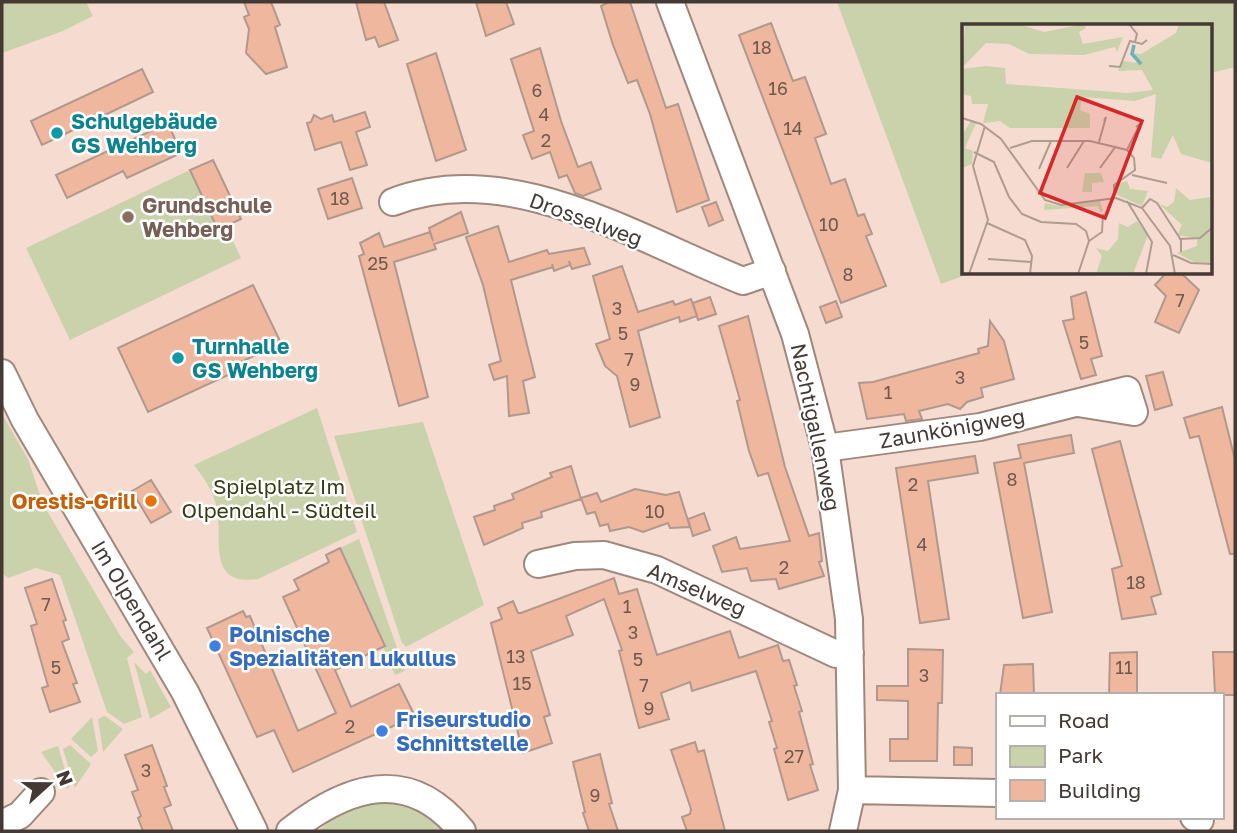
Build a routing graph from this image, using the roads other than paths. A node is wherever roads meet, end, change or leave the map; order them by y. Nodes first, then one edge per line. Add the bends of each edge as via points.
1 (670, 2) edge
2 (393, 202) dead end
3 (772, 271) junction
4 (2, 373) edge
5 (1078, 403) dead end
6 (825, 448) junction
7 (538, 564) dead end
8 (850, 653) junction
9 (852, 790) junction
10 (41, 792) dead end
11 (996, 793) edge
12 (2, 824) edge
13 (254, 831) edge
14 (290, 831) edge
15 (462, 831) edge
16 (843, 831) edge

1 - 3 street, Nachtigallenweg
2 - 3 street, Drosselweg via 433,189 521,195 585,216 743,281
3 - 6 street, Nachtigallenweg via 796,334
4 - 13 street, Im Olpendahl via 25,420 185,691
5 - 6 street, Zaunkönigweg via 980,427
6 - 8 street, Nachtigallenweg via 846,585
7 - 8 street, Amselweg via 604,555 640,564 836,654
8 - 9 street, Nachtigallenweg
9 - 11 street
9 - 16 street, Nachtigallenweg
10 - 12 street via 20,815
14 - 15 street via 354,792 393,789 432,803

